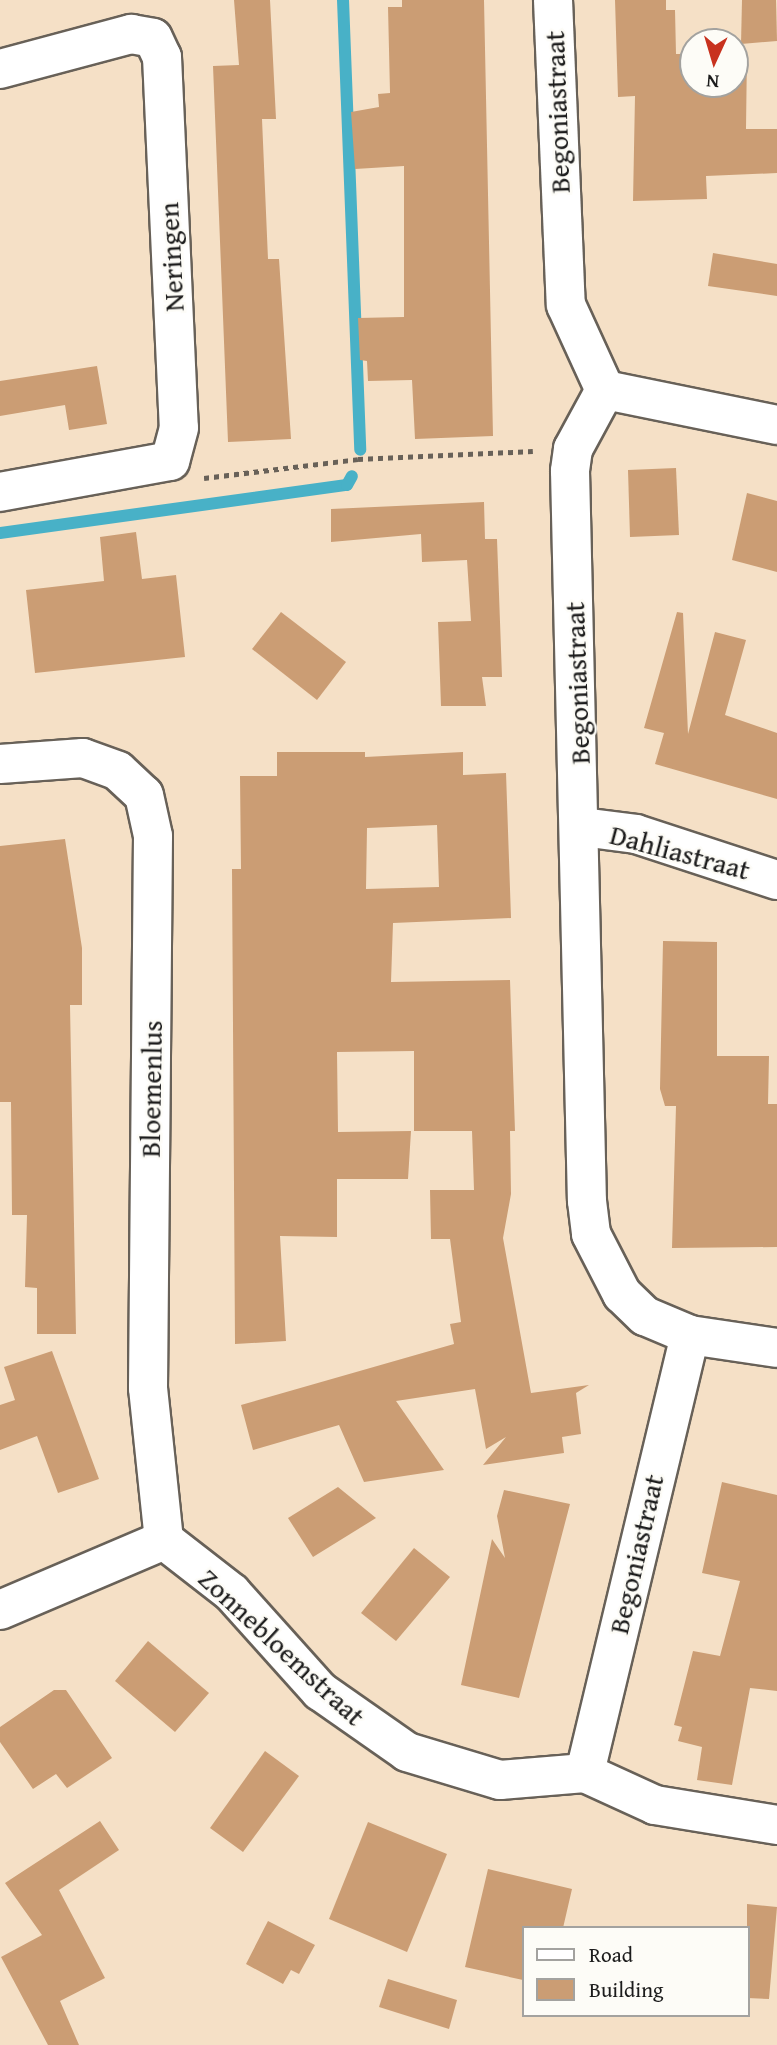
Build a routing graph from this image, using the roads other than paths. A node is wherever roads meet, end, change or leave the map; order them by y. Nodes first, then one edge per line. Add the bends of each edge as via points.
1 (553, 0) edge
2 (0, 69) edge
3 (605, 390) junction
4 (777, 425) edge
5 (0, 492) edge
6 (0, 764) edge
7 (582, 827) junction
8 (777, 880) edge
9 (690, 1335) junction
10 (777, 1348) edge
11 (164, 1540) junction
12 (4, 1598) edge
13 (585, 1773) junction
14 (777, 1825) edge

1 - 3 street, Begoniastraat via 566,305
2 - 5 street, Neringen via 131,34 153,38 162,57 179,428 170,461
3 - 4 street
3 - 7 street, Begoniastraat via 573,449
6 - 11 street, Bloemenlus via 83,758 118,771 144,795 153,836 148,1388
7 - 8 street, Dahliastraat via 635,834
7 - 9 street, Begoniastraat via 591,1234 622,1294 646,1316
9 - 10 street, Begoniastraat
9 - 13 street, Begoniastraat
11 - 12 street
11 - 13 street, Zonnebloemstraat via 232,1593 320,1691 407,1752 500,1780
13 - 14 street, Zonnebloemstraat via 655,1805

